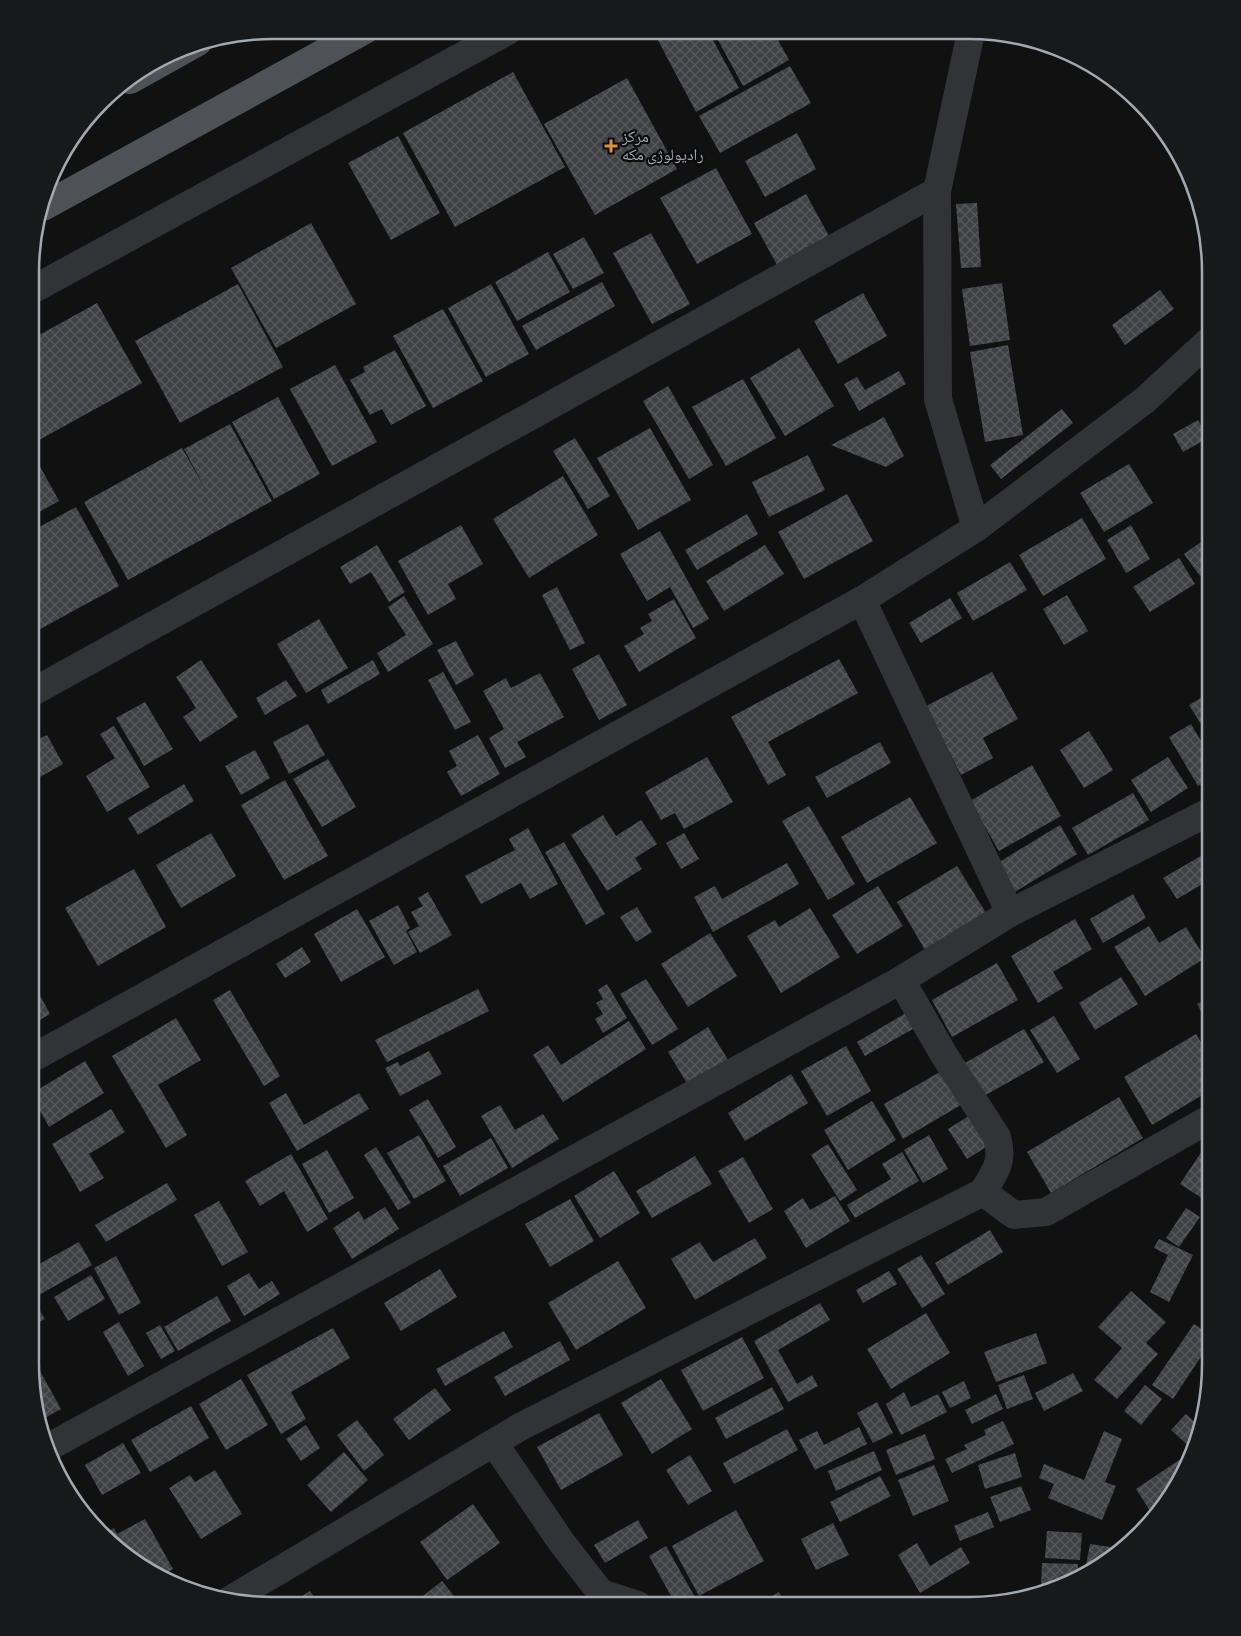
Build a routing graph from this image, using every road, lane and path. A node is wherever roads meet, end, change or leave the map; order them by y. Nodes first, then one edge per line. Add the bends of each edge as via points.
1 (349, 39) edge
2 (493, 39) edge
3 (970, 39) edge
4 (937, 192) junction
5 (49, 204) edge
6 (39, 286) edge
7 (1202, 347) edge
8 (976, 528) junction
9 (862, 600) junction
10 (39, 689) edge
11 (1202, 816) edge
12 (1010, 913) junction
13 (901, 980) junction
14 (39, 1055) edge
15 (1202, 1123) edge
16 (983, 1192) junction
17 (494, 1443) junction
18 (53, 1445) edge
19 (239, 1595) edge
20 (614, 1597) edge

1 - 5 main road
2 - 6 street
3 - 4 street
4 - 8 street via 938,399
4 - 10 street
7 - 8 street via 1145,400
8 - 9 street
9 - 12 street
9 - 14 street
11 - 12 street
12 - 13 street
13 - 16 street via 997,1137 999,1164
13 - 18 street
15 - 16 street via 1046,1212 1014,1215
16 - 17 street
17 - 19 street
17 - 20 street via 562,1543 602,1593

